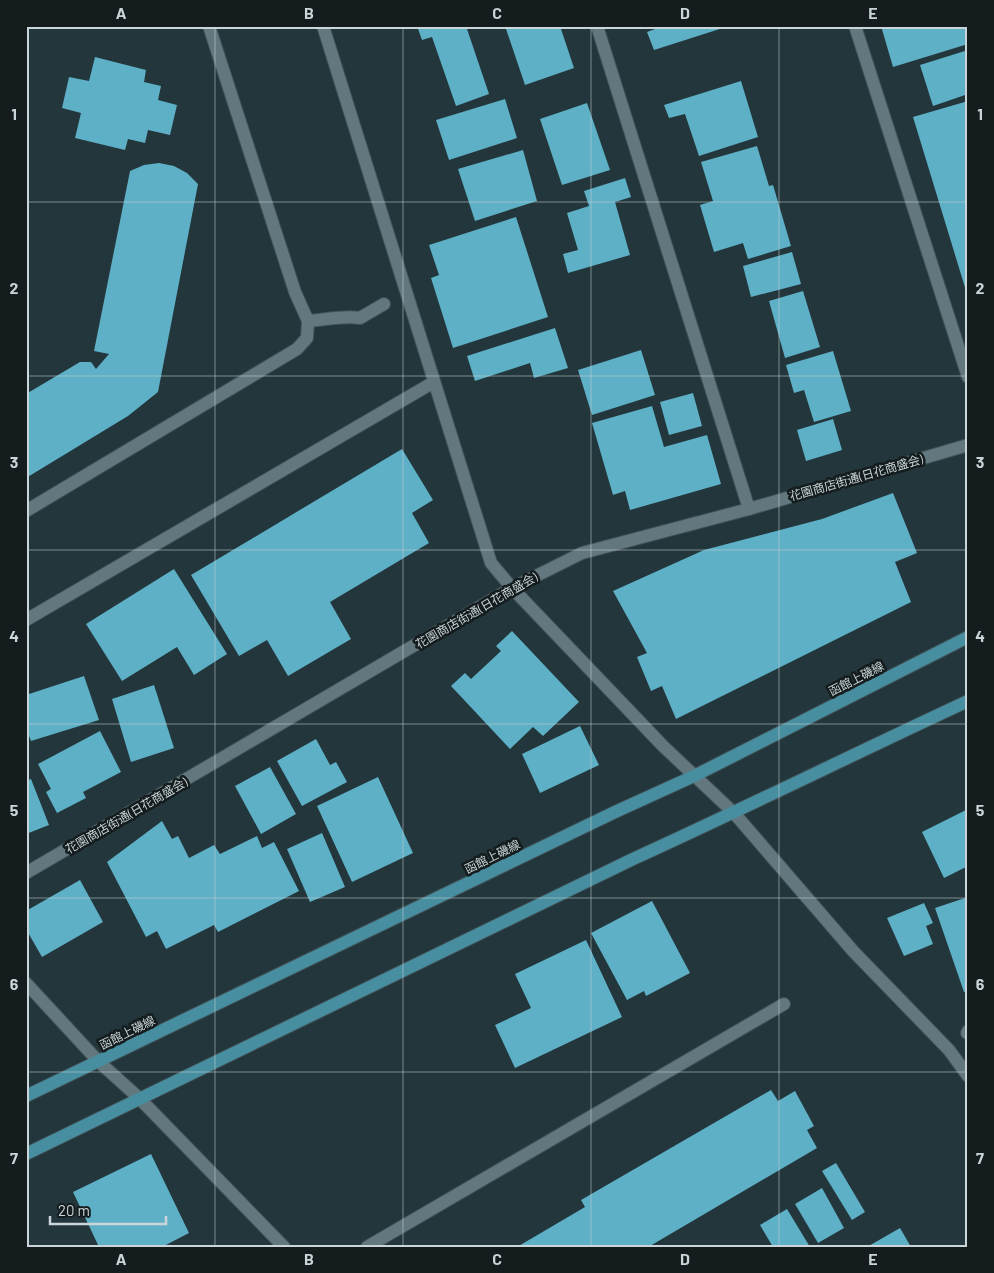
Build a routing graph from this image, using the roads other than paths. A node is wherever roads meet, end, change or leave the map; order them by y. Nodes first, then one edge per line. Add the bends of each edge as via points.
1 (209, 26) edge
2 (323, 26) edge
3 (597, 26) edge
4 (855, 26) edge
5 (384, 304) dead end
6 (308, 321) junction
7 (968, 377) edge
8 (434, 382) junction
9 (968, 444) edge
10 (749, 509) junction
11 (26, 511) edge
12 (512, 588) junction
13 (26, 620) edge
14 (968, 637) edge
15 (968, 701) edge
16 (694, 776) junction
17 (734, 813) junction
18 (26, 874) edge
19 (26, 983) edge
20 (784, 1004) dead end
21 (98, 1061) junction
22 (968, 1076) edge
23 (26, 1096) edge
24 (139, 1098) junction
25 (26, 1154) edge
26 (284, 1247) edge
27 (367, 1247) edge

1 - 6 street via 294,292
2 - 8 street
3 - 10 street
4 - 7 street
5 - 6 street via 360,318 346,316
6 - 11 street via 306,338 297,349
8 - 12 street via 491,563
8 - 13 street
9 - 10 street, 花園商店街通(日花商盛会)
10 - 12 street, 花園商店街通(日花商盛会) via 582,553
12 - 16 street
12 - 18 street, 花園商店街通(日花商盛会)
14 - 16 main road, 函館上磯線
15 - 17 main road
16 - 17 street
16 - 21 main road, 函館上磯線
17 - 22 street via 853,951 949,1050
17 - 24 main road
19 - 21 street
20 - 27 street
21 - 23 main road, 函館上磯線
21 - 24 street
24 - 25 main road
24 - 26 street

